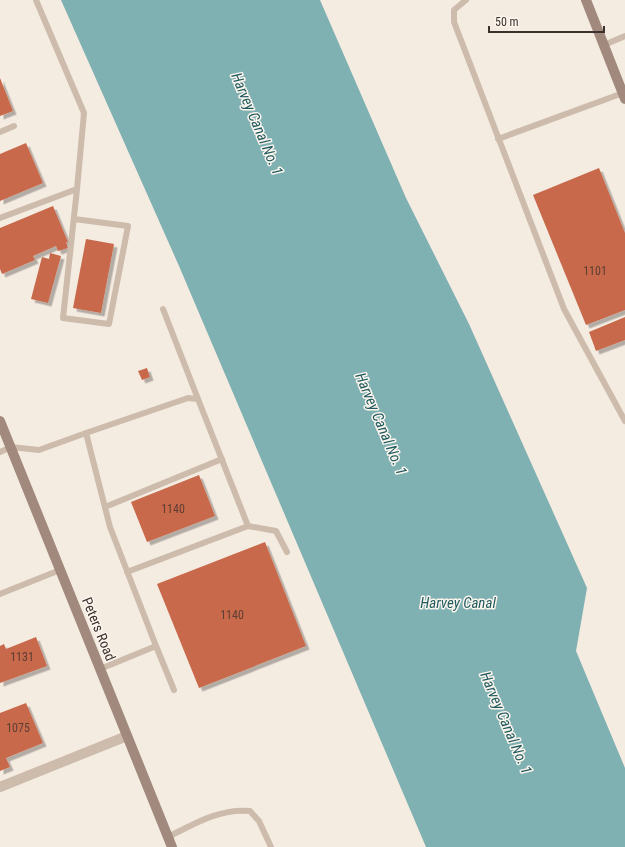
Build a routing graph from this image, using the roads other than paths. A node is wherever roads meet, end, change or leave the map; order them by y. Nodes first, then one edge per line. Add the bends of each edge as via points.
1 (36, 0) edge
2 (466, 0) edge
3 (586, 0) edge
4 (625, 36) edge
5 (604, 45) junction
6 (624, 96) edge
7 (14, 126) dead end
8 (0, 132) edge
9 (498, 139) junction
10 (77, 189) junction
11 (0, 218) edge
12 (74, 219) junction
13 (163, 309) dead end
14 (198, 399) junction
15 (0, 421) edge
16 (625, 421) edge
17 (86, 433) junction
18 (11, 447) junction
19 (0, 452) edge
20 (222, 459) junction
21 (105, 507) junction
22 (248, 526) junction
23 (287, 552) dead end
24 (60, 570) junction
25 (127, 572) junction
26 (0, 594) edge
27 (156, 646) junction
28 (100, 669) junction
29 (174, 690) dead end
30 (127, 736) junction
31 (0, 788) edge
32 (168, 837) junction
33 (172, 847) edge
34 (271, 847) edge

1 - 10 lane via 84,113
2 - 9 lane via 454,10 454,22
3 - 5 main road
4 - 5 lane
5 - 6 main road
6 - 9 lane
7 - 8 lane
9 - 16 lane via 564,309
10 - 11 lane
10 - 12 lane
12 - 12 lane via 63,318 109,324 128,226
13 - 14 lane
14 - 17 lane via 188,398
14 - 20 lane
15 - 18 main road, Peters Road
17 - 18 lane via 40,450
17 - 21 lane
18 - 19 lane
18 - 24 main road, Peters Road
20 - 21 lane
20 - 22 lane
21 - 25 lane
22 - 23 lane via 276,531
22 - 25 lane
24 - 26 lane
24 - 28 main road, Peters Road
25 - 27 lane
27 - 28 lane
27 - 29 lane
28 - 30 main road, Peters Road
30 - 31 street
30 - 32 main road, Peters Road
32 - 33 main road, Peters Road
32 - 34 lane via 205,818 236,810 250,811 259,821

